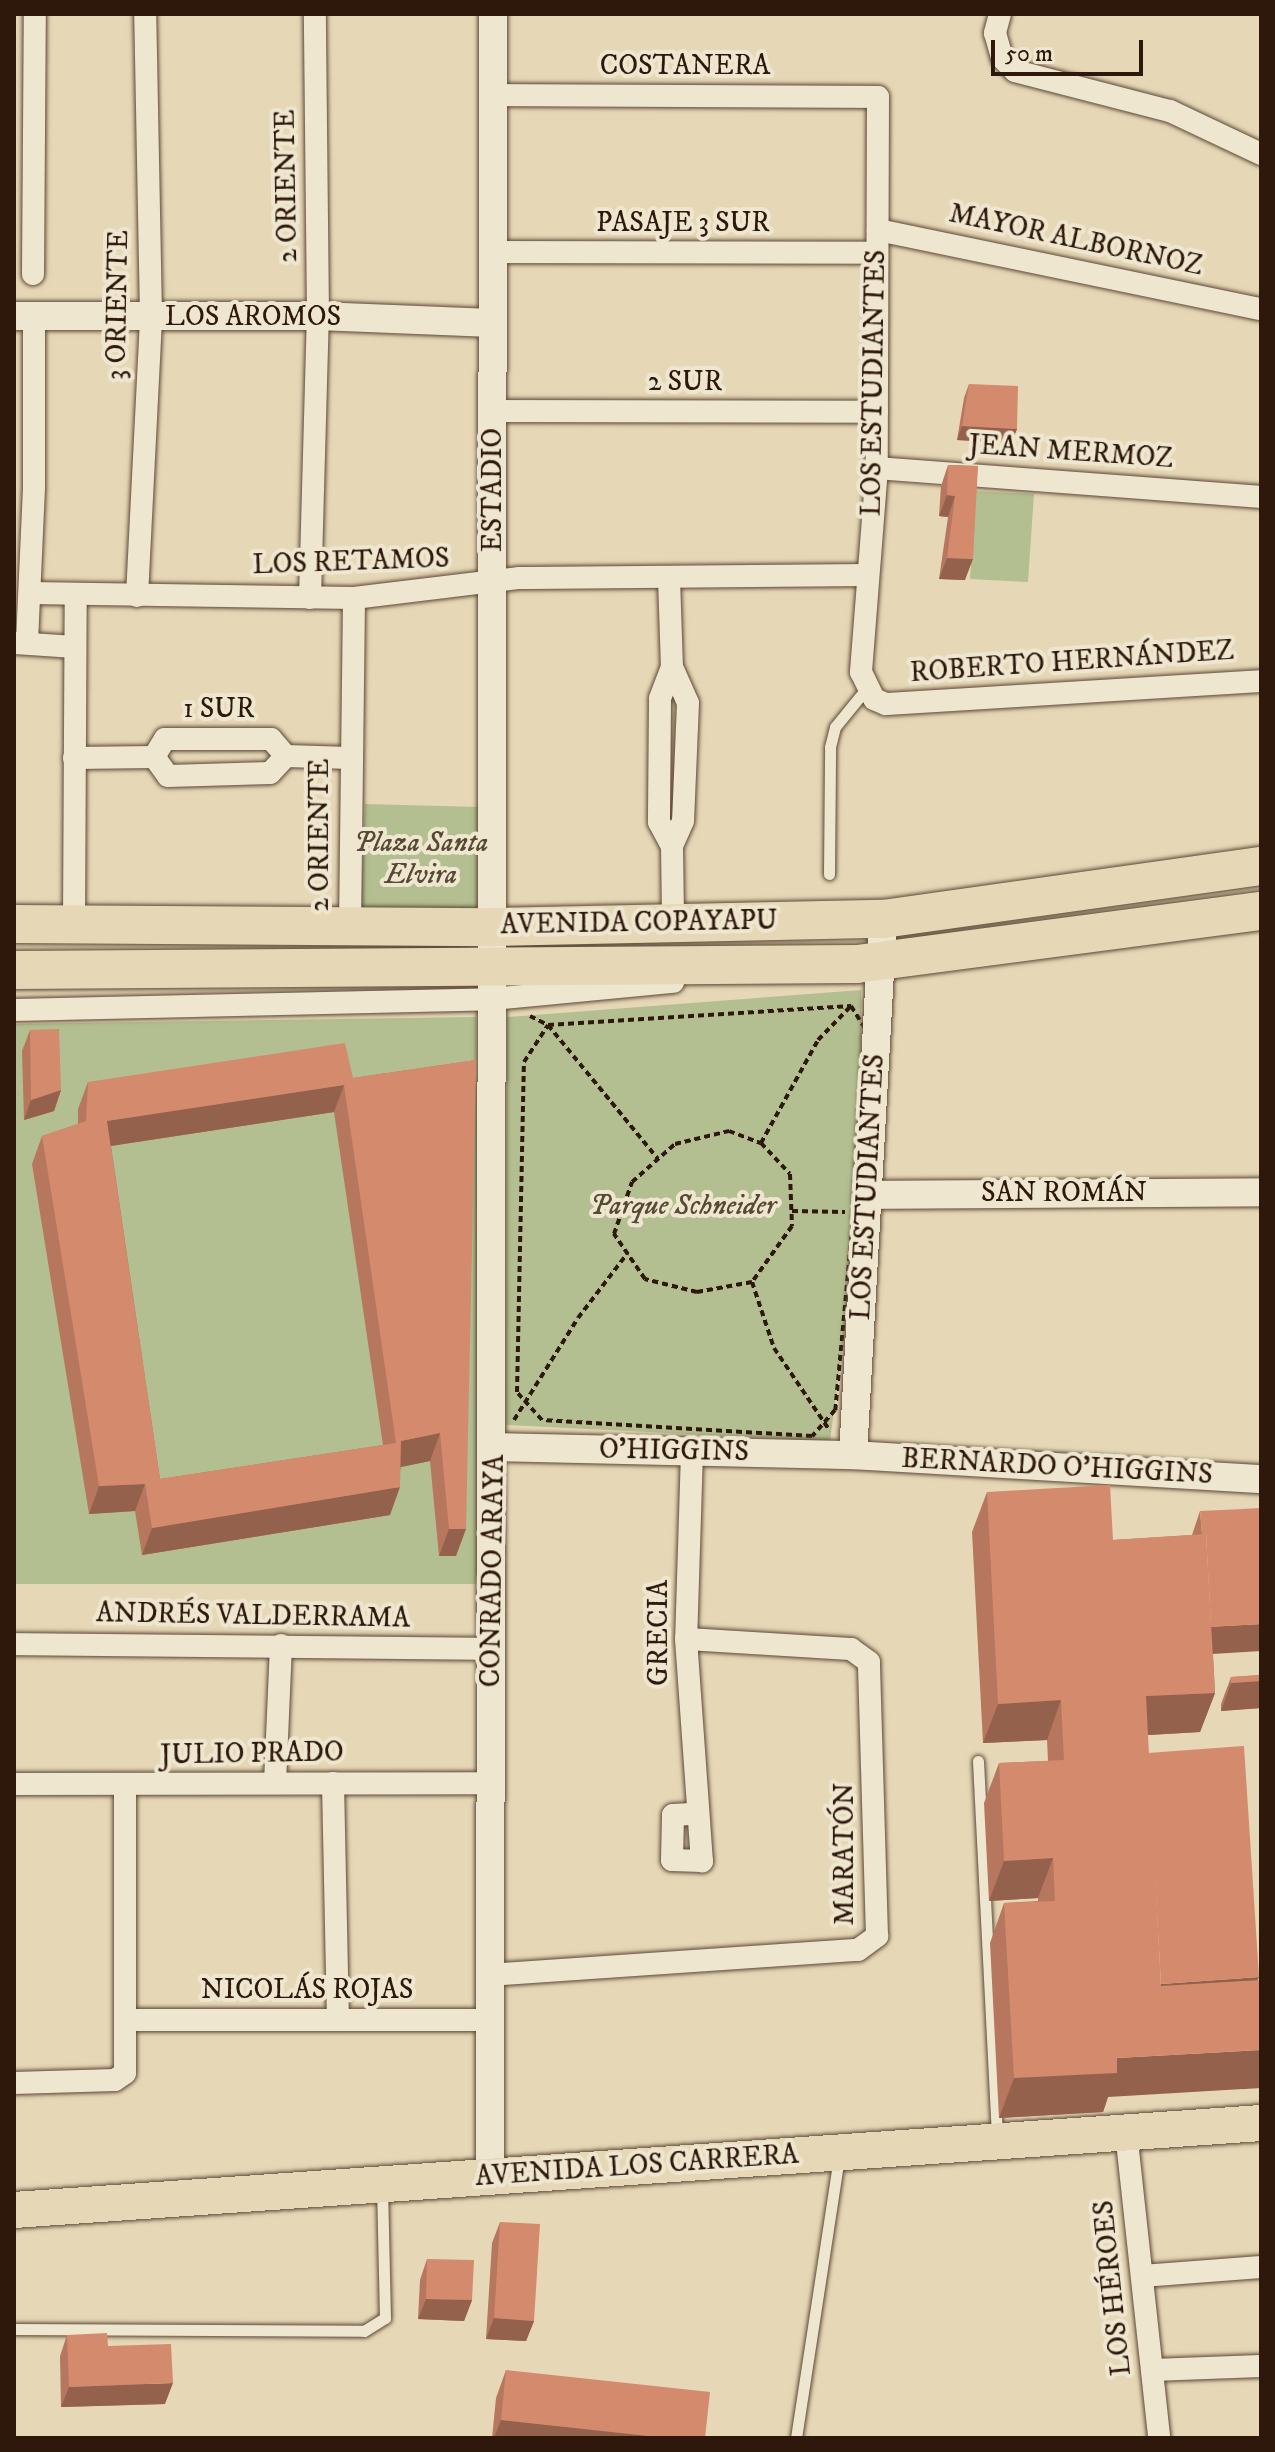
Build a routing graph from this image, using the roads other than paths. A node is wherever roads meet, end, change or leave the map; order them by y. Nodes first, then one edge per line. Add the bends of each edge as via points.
1 (35, 14) edge
2 (145, 14) edge
3 (315, 14) edge
4 (493, 14) edge
5 (1000, 14) edge
6 (491, 95) junction
7 (878, 97) joint
8 (24, 154) edge
9 (1261, 154) edge
10 (878, 230) junction
11 (492, 252) junction
12 (874, 253) junction
13 (33, 274) dead end
14 (1261, 309) edge
15 (24, 316) edge
16 (151, 316) junction
17 (318, 316) junction
18 (492, 323) junction
19 (493, 411) junction
20 (877, 412) junction
21 (877, 468) junction
22 (24, 486) edge
23 (1261, 497) edge
24 (867, 575) junction
25 (669, 578) junction
26 (493, 585) junction
27 (30, 593) junction
28 (76, 595) junction
29 (137, 596) junction
30 (310, 598) junction
31 (354, 598) junction
32 (20, 643) edge
33 (75, 647) junction
34 (1261, 681) edge
35 (866, 689) junction
36 (286, 756) junction
37 (154, 757) junction
38 (74, 758) junction
39 (350, 758) junction
40 (1261, 866) edge
41 (829, 874) dead end
42 (1261, 911) edge
43 (883, 919) junction
44 (673, 921) junction
45 (14, 924) edge
46 (74, 924) junction
47 (350, 927) junction
48 (493, 927) junction
49 (869, 962) junction
50 (14, 970) edge
51 (493, 983) junction
52 (14, 1010) edge
53 (1261, 1192) edge
54 (860, 1204) junction
55 (495, 1447) junction
56 (692, 1452) junction
57 (853, 1455) junction
58 (1261, 1479) edge
59 (686, 1639) junction
60 (14, 1644) edge
61 (281, 1645) junction
62 (492, 1649) junction
63 (978, 1761) dead end
64 (275, 1783) junction
65 (333, 1783) junction
66 (490, 1783) junction
67 (14, 1784) edge
68 (125, 1786) junction
69 (695, 1814) dead end
70 (488, 1975) junction
71 (127, 2020) junction
72 (338, 2020) junction
73 (487, 2020) junction
74 (14, 2083) edge
75 (1261, 2123) edge
76 (1126, 2132) junction
77 (997, 2141) junction
78 (840, 2152) junction
79 (490, 2176) junction
80 (382, 2183) junction
81 (14, 2210) edge
82 (1261, 2267) edge
83 (1142, 2276) junction
84 (14, 2329) edge
85 (1261, 2366) edge
86 (1152, 2370) junction
87 (796, 2438) edge
88 (1159, 2438) edge

1 - 8 street
2 - 16 street, 3 ORIENTE
3 - 17 street, 2 ORIENTE
4 - 6 street, ESTADIO
5 - 9 street via 995,33 1002,58 1015,71 1170,111
6 - 7 street, COSTANERA
6 - 11 street, ESTADIO
7 - 10 street, LOS ESTUDIANTES
8 - 13 street
10 - 12 street, LOS ESTUDIANTES
10 - 14 street, MAYOR ALBORNOZ
11 - 12 street, PASAJE 3 SUR
11 - 18 street, ESTADIO
12 - 20 street, LOS ESTUDIANTES
15 - 16 street, LOS AROMOS
15 - 22 street
16 - 17 street, LOS AROMOS
16 - 29 street, 3 ORIENTE
17 - 18 street, LOS AROMOS
17 - 30 street, 2 ORIENTE
18 - 19 street, ESTADIO
19 - 20 street, 2 SUR
19 - 26 street, ESTADIO
20 - 21 street, LOS ESTUDIANTES
21 - 23 street, JEAN MERMOZ
21 - 24 street, LOS ESTUDIANTES
22 - 27 street
24 - 25 street, LOS RETAMOS
24 - 35 street, LOS ESTUDIANTES via 861,672
25 - 26 street, LOS RETAMOS via 520,578
25 - 44 street via 672,667 660,699 659,822 672,846
26 - 31 street, LOS RETAMOS
26 - 48 street, ESTADIO
27 - 28 street, LOS RETAMOS
27 - 32 street
28 - 29 street, LOS RETAMOS
28 - 33 street
29 - 30 street, LOS RETAMOS
30 - 31 street, LOS RETAMOS
31 - 39 street, 2 ORIENTE
32 - 33 street
33 - 38 street
34 - 35 street, ROBERTO HERNÁNDEZ via 886,704
35 - 41 lane via 835,727 830,747
36 - 37 street, 1 SUR via 270,773 168,776
36 - 37 street, 1 SUR via 271,739 165,739
36 - 39 street, 1 SUR
37 - 38 street
38 - 46 street
39 - 47 street, 2 ORIENTE
40 - 43 highway, AVENIDA COPAYAPU
42 - 49 highway, AVENIDA COPAYAPU
43 - 44 highway, AVENIDA COPAYAPU
43 - 49 street, LOS ESTUDIANTES
44 - 48 highway, AVENIDA COPAYAPU
45 - 46 highway, AVENIDA COPAYAPU
46 - 47 highway, AVENIDA COPAYAPU
47 - 48 highway, AVENIDA COPAYAPU
48 - 51 street, ESTADIO
49 - 51 highway, AVENIDA COPAYAPU
49 - 54 street, LOS ESTUDIANTES
50 - 51 highway, AVENIDA COPAYAPU
51 - 52 street, AVENIDA COPAYAPU
51 - 55 street, CONRADO ARAYA
53 - 54 street, SAN ROMÁN
54 - 57 street, LOS ESTUDIANTES
55 - 56 street, O'HIGGINS
55 - 62 street, CONRADO ARAYA
56 - 57 street, O'HIGGINS
56 - 59 street, GRECIA
57 - 58 street, BERNARDO O'HIGGINS
59 - 69 street, GRECIA
59 - 70 street, MARATÓN via 851,1649 869,1662 877,1936 858,1950
60 - 61 street, ANDRÉS VALDERRAMA
61 - 62 street, ANDRÉS VALDERRAMA
61 - 64 street
62 - 66 street, CONRADO ARAYA
63 - 77 lane
64 - 65 street, JULIO PRADO
64 - 68 street, JULIO PRADO
65 - 66 street, JULIO PRADO
65 - 72 street
66 - 70 street, CONRADO ARAYA
67 - 68 street, JULIO PRADO
68 - 71 street
70 - 73 street, CONRADO ARAYA
71 - 72 street, NICOLÁS ROJAS
71 - 74 street via 122,2076
72 - 73 street, NICOLÁS ROJAS
73 - 79 street, CONRADO ARAYA
75 - 76 main road, AVENIDA LOS CARRERA
76 - 77 main road, AVENIDA LOS CARRERA
76 - 83 street, LOS HÉROES
77 - 78 main road, AVENIDA LOS CARRERA
78 - 79 main road, AVENIDA LOS CARRERA
78 - 87 lane
79 - 80 main road, AVENIDA LOS CARRERA
80 - 81 main road, AVENIDA LOS CARRERA
80 - 84 lane via 385,2318 364,2331
82 - 83 street
83 - 86 street, LOS HÉROES
85 - 86 street
86 - 88 street, LOS HÉROES

